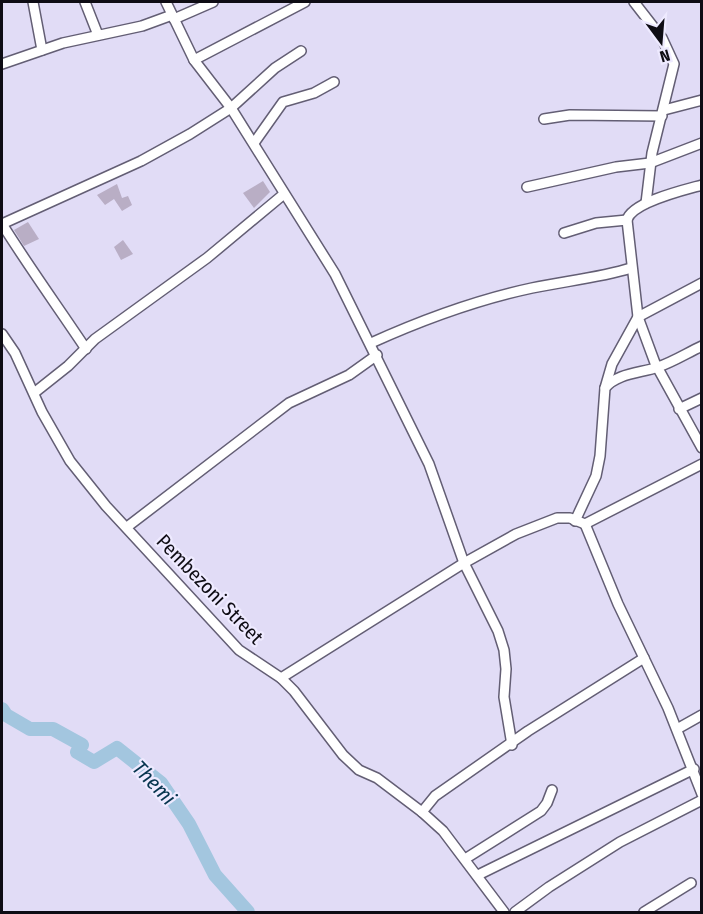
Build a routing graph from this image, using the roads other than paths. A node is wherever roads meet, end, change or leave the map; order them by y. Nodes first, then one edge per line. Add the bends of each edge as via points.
1 (33, 2) edge
2 (85, 2) edge
3 (166, 2) edge
4 (213, 2) edge
5 (305, 2) edge
6 (634, 2) edge
7 (173, 17) junction
8 (98, 35) junction
9 (42, 50) junction
10 (300, 51) dead end
11 (194, 60) junction
12 (2, 64) edge
13 (334, 82) dead end
14 (702, 100) edge
15 (231, 108) junction
16 (663, 113) junction
17 (544, 119) dead end
18 (254, 143) junction
19 (702, 143) edge
20 (650, 163) junction
21 (702, 185) edge
22 (527, 187) dead end
23 (284, 194) junction
24 (646, 203) junction
25 (627, 220) junction
26 (2, 224) edge
27 (564, 233) dead end
28 (631, 268) junction
29 (702, 283) edge
30 (638, 317) junction
31 (2, 334) edge
32 (370, 343) junction
33 (702, 346) edge
34 (87, 349) junction
35 (377, 356) junction
36 (657, 368) junction
37 (605, 388) junction
38 (34, 393) junction
39 (702, 398) edge
40 (679, 409) junction
41 (702, 448) edge
42 (702, 464) edge
43 (580, 523) junction
44 (127, 527) junction
45 (464, 563) junction
46 (644, 658) junction
47 (281, 678) junction
48 (702, 715) edge
49 (677, 729) junction
50 (512, 745) junction
51 (694, 769) junction
52 (699, 779) edge
53 (552, 790) dead end
54 (702, 794) edge
55 (702, 800) edge
56 (422, 812) junction
57 (465, 859) junction
58 (478, 875) junction
59 (690, 883) dead end
60 (504, 912) edge
61 (515, 912) edge
62 (644, 912) edge

1 - 9 street
2 - 8 street
3 - 7 street
4 - 7 street
5 - 11 street
6 - 16 street via 672,54 674,72
7 - 8 street
7 - 11 street
8 - 9 street
9 - 12 street
10 - 15 street via 260,80
11 - 15 street
13 - 18 street via 283,102
14 - 16 street
15 - 18 street
15 - 26 street via 141,161
16 - 17 street
16 - 20 street
18 - 23 street
19 - 20 street
20 - 22 street
20 - 24 street
21 - 24 street
23 - 32 street via 325,256
23 - 34 street
24 - 25 street via 634,209
25 - 27 street
25 - 28 street
26 - 34 street
28 - 30 street
28 - 32 street via 491,299 413,324
29 - 30 street
30 - 36 street
30 - 37 street via 612,364
31 - 38 street, Pembezoni Street
32 - 35 street
33 - 36 street
34 - 38 street
35 - 44 street via 349,375 290,403
35 - 45 street via 429,464
36 - 37 street via 636,372
36 - 40 street
37 - 43 street via 598,466
38 - 44 street, Pembezoni Street via 70,461
39 - 40 street
40 - 41 street
42 - 43 street
43 - 45 street via 557,518 516,534
43 - 46 street
44 - 47 street, Pembezoni Street via 239,650
45 - 47 street
45 - 50 street via 504,650 504,698
46 - 49 street
46 - 50 street via 557,711
47 - 56 street, Pembezoni Street via 343,755
48 - 49 street
49 - 51 street
50 - 56 street via 450,785
51 - 52 street
51 - 58 street
52 - 54 street
53 - 57 street via 541,811
55 - 61 street via 620,842
56 - 57 street, Pembezoni Street
57 - 58 street, Pembezoni Street
58 - 60 street, Pembezoni Street
59 - 62 street

